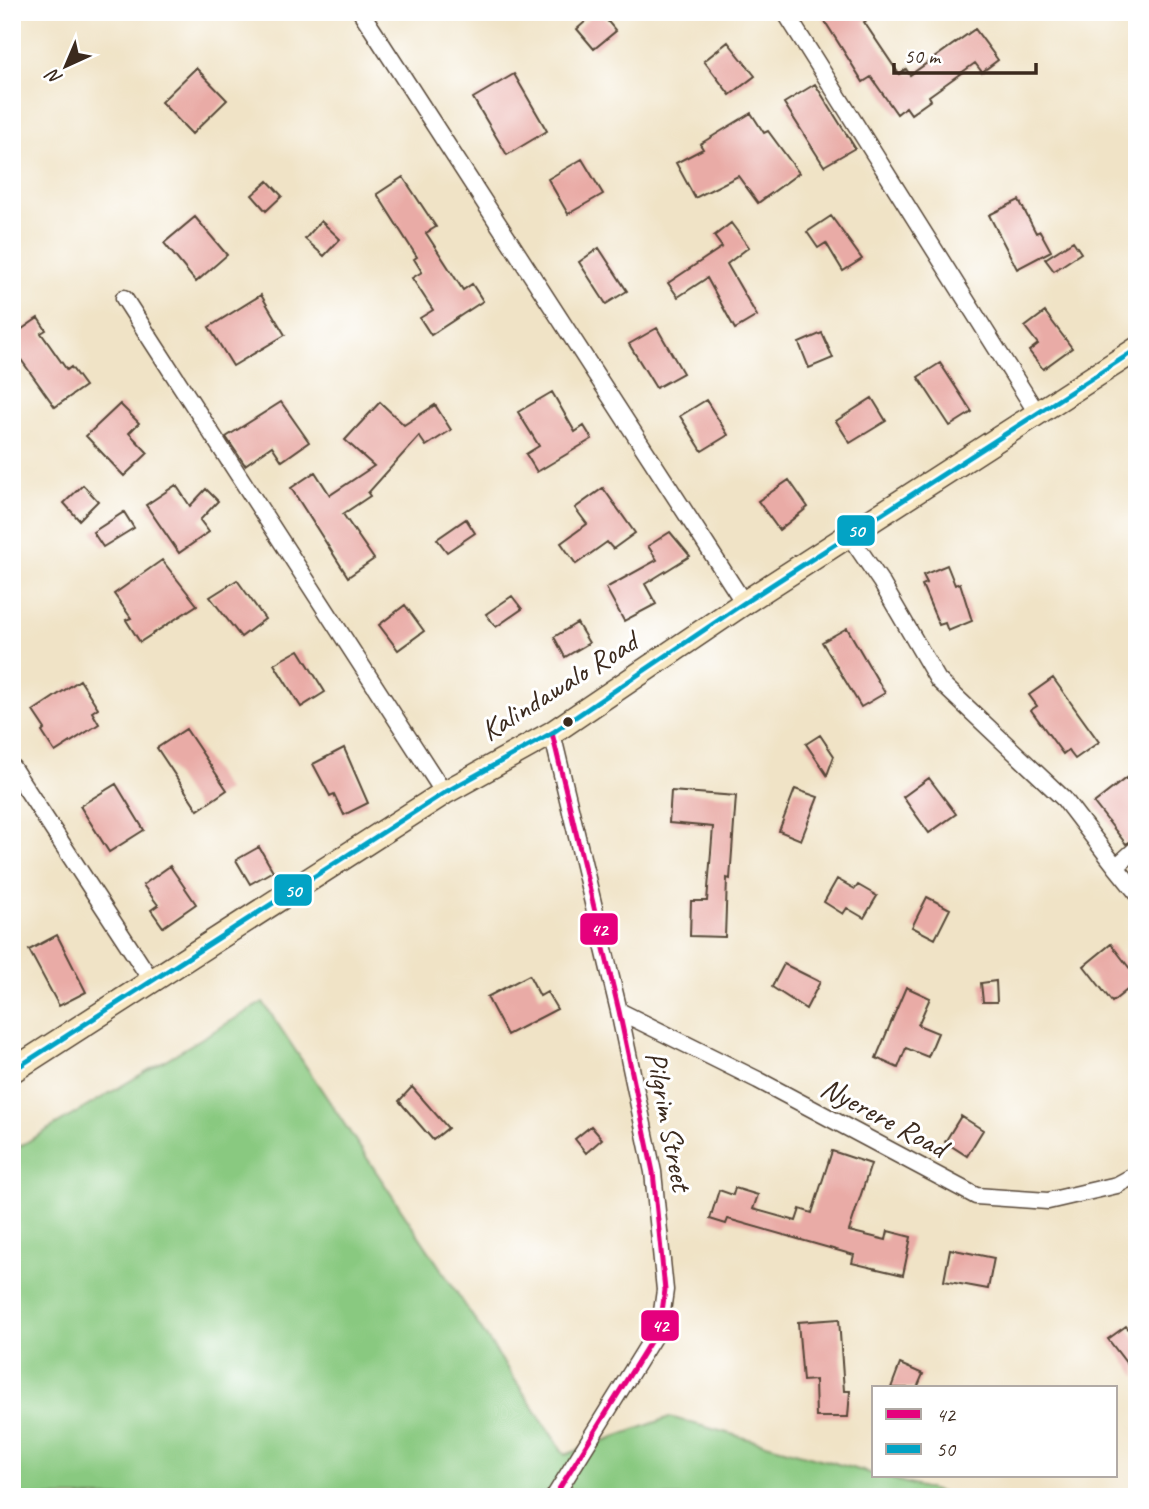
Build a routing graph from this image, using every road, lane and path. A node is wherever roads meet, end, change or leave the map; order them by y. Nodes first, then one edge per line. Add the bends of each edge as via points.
1 (361, 12) edge
2 (785, 12) edge
3 (124, 298) dead end
4 (1137, 349) edge
5 (1037, 413) junction
6 (849, 535) junction
7 (744, 603) junction
8 (552, 733) junction
9 (12, 767) edge
10 (444, 793) junction
11 (1137, 848) edge
12 (1115, 867) junction
13 (1137, 893) edge
14 (151, 980) junction
15 (619, 1011) junction
16 (12, 1071) edge
17 (1136, 1175) edge
18 (554, 1497) edge

1 - 7 street
2 - 5 street
3 - 10 street
4 - 5 street, Kalindawalo Road
5 - 6 street, Kalindawalo Road
6 - 7 street, Kalindawalo Road
6 - 12 street via 938,680 1064,799
7 - 8 street, Kalindawalo Road
8 - 10 street, Kalindawalo Road
8 - 15 street, Pilgrim Street
9 - 14 street
10 - 14 street, Kalindawalo Road
11 - 12 street
12 - 13 street
14 - 16 street, Kalindawalo Road
15 - 17 street, Nyerere Road via 976,1196 1048,1201 1117,1185
15 - 18 street, Pilgrim Street via 653,1172 665,1290 660,1326

